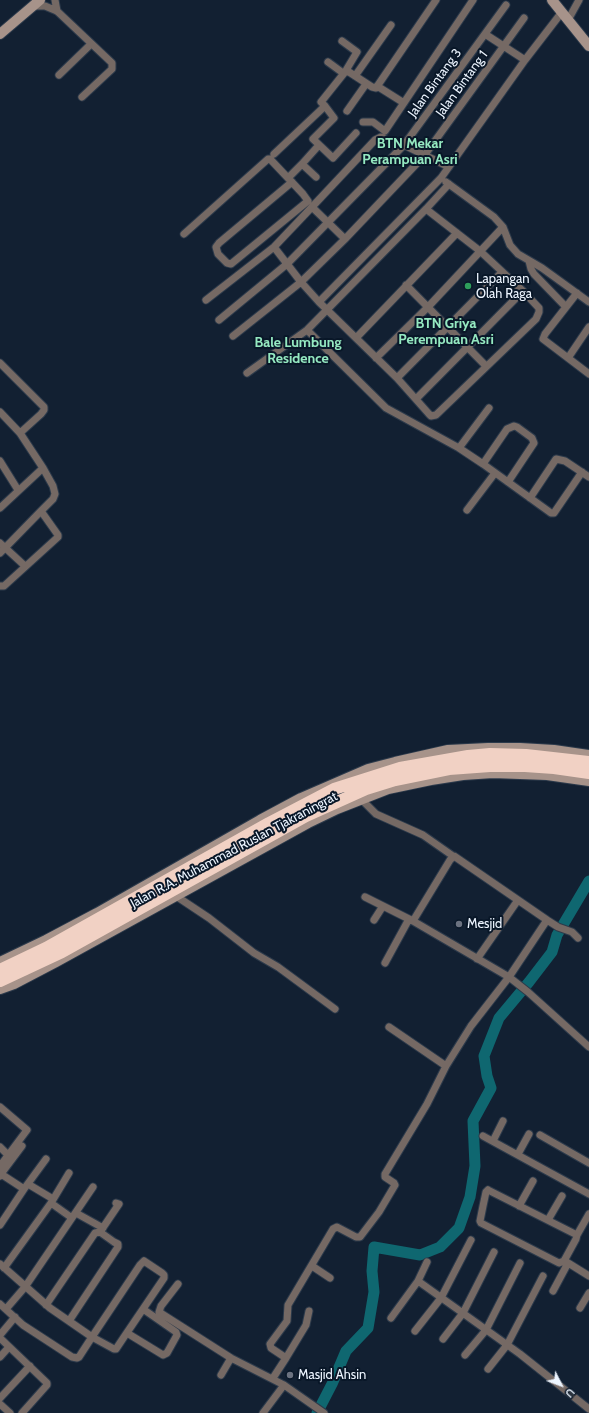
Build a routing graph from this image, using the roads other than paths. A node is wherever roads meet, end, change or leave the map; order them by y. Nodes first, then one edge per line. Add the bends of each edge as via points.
1 (55, 0) edge
2 (436, 0) edge
3 (473, 0) edge
4 (552, 0) edge
5 (579, 0) edge
6 (37, 3) edge
7 (506, 6) dead end
8 (57, 11) junction
9 (565, 16) junction
10 (524, 18) dead end
11 (391, 25) dead end
12 (0, 34) edge
13 (485, 34) junction
14 (342, 41) dead end
15 (91, 44) junction
16 (589, 45) edge
17 (504, 46) junction
18 (525, 60) junction
19 (328, 62) dead end
20 (344, 72) junction
21 (60, 75) dead end
22 (355, 76) junction
23 (366, 84) junction
24 (377, 86) junction
25 (82, 97) dead end
26 (404, 103) junction
27 (325, 106) junction
28 (347, 111) dead end
29 (363, 122) dead end
30 (356, 133) dead end
31 (319, 145) junction
32 (402, 147) junction
33 (274, 154) dead end
34 (424, 156) junction
35 (302, 164) junction
36 (449, 167) junction
37 (316, 177) dead end
38 (441, 178) junction
39 (290, 180) junction
40 (449, 184) junction
41 (312, 207) junction
42 (426, 209) junction
43 (328, 223) junction
44 (503, 227) junction
45 (457, 233) junction
46 (184, 234) dead end
47 (345, 239) junction
48 (274, 247) junction
49 (480, 252) junction
50 (529, 261) junction
51 (287, 264) junction
52 (502, 272) junction
53 (301, 282) junction
54 (406, 285) junction
55 (523, 291) junction
56 (577, 293) junction
57 (206, 300) dead end
58 (319, 302) junction
59 (589, 302) edge
60 (428, 306) junction
61 (566, 307) junction
62 (327, 310) junction
63 (220, 320) dead end
64 (589, 327) edge
65 (448, 328) junction
66 (307, 330) junction
67 (233, 336) dead end
68 (356, 338) junction
69 (467, 347) junction
70 (376, 358) junction
71 (568, 358) junction
72 (0, 363) edge
73 (486, 366) junction
74 (247, 373) dead end
75 (589, 374) edge
76 (397, 378) junction
77 (416, 399) junction
78 (489, 408) dead end
79 (0, 412) edge
80 (20, 433) junction
81 (459, 448) junction
82 (0, 462) edge
83 (483, 464) junction
84 (43, 468) junction
85 (582, 472) junction
86 (495, 473) junction
87 (589, 477) edge
88 (508, 482) junction
89 (18, 490) junction
90 (530, 498) junction
91 (0, 508) edge
92 (467, 510) dead end
93 (41, 511) junction
94 (2, 548) edge
95 (25, 566) junction
96 (0, 586) edge
97 (589, 755) edge
98 (589, 762) edge
99 (589, 773) edge
100 (589, 781) edge
101 (361, 799) junction
102 (453, 856) junction
103 (176, 896) junction
104 (365, 897) dead end
105 (518, 900) junction
106 (383, 906) junction
107 (374, 920) dead end
108 (411, 920) junction
109 (547, 920) junction
110 (578, 938) dead end
111 (478, 959) junction
112 (0, 962) edge
113 (384, 963) dead end
114 (0, 970) edge
115 (509, 977) junction
116 (0, 981) edge
117 (0, 989) edge
118 (335, 1009) dead end
119 (390, 1028) dead end
120 (589, 1047) edge
121 (446, 1066) junction
122 (0, 1107) edge
123 (503, 1121) dead end
124 (529, 1134) dead end
125 (540, 1135) dead end
126 (483, 1136) dead end
127 (493, 1141) junction
128 (22, 1146) dead end
129 (0, 1148) edge
130 (518, 1154) junction
131 (8, 1155) junction
132 (46, 1159) dead end
133 (589, 1163) edge
134 (0, 1166) edge
135 (69, 1174) dead end
136 (1, 1175) edge
137 (533, 1181) dead end
138 (26, 1187) junction
139 (93, 1187) dead end
140 (589, 1194) edge
141 (562, 1196) dead end
142 (52, 1201) junction
143 (519, 1206) junction
144 (589, 1214) edge
145 (74, 1215) junction
146 (548, 1220) junction
147 (0, 1225) edge
148 (100, 1230) junction
149 (576, 1235) junction
150 (470, 1240) dead end
151 (494, 1252) dead end
152 (428, 1262) dead end
153 (566, 1262) junction
154 (520, 1263) dead end
155 (2, 1266) edge
156 (312, 1266) junction
157 (543, 1276) dead end
158 (589, 1276) edge
159 (330, 1278) dead end
160 (418, 1281) junction
161 (178, 1284) dead end
162 (25, 1287) junction
163 (553, 1291) dead end
164 (589, 1293) edge
165 (441, 1298) junction
166 (46, 1305) junction
167 (3, 1307) edge
168 (580, 1308) dead end
169 (143, 1309) junction
170 (309, 1311) dead end
171 (463, 1313) junction
172 (15, 1317) junction
173 (392, 1318) dead end
174 (69, 1321) junction
175 (486, 1330) junction
176 (416, 1331) dead end
177 (128, 1333) junction
178 (0, 1335) edge
179 (92, 1337) junction
180 (0, 1338) edge
181 (443, 1339) dead end
182 (507, 1345) junction
183 (9, 1347) junction
184 (465, 1356) dead end
185 (0, 1357) edge
186 (231, 1358) junction
187 (286, 1358) junction
188 (30, 1366) junction
189 (488, 1369) dead end
190 (221, 1376) dead end
191 (273, 1378) junction
192 (284, 1385) junction
193 (0, 1398) edge
194 (0, 1404) edge
195 (589, 1409) edge
196 (323, 1412) edge
197 (10, 1413) edge
198 (22, 1413) edge
199 (263, 1413) edge

1 - 8 street
2 - 24 street
3 - 26 street
4 - 9 street
5 - 9 street
6 - 8 street
6 - 12 street
7 - 13 street, Jalan Bintang 3
8 - 15 street
9 - 16 street
9 - 18 street
10 - 17 street, Jalan Bintang 1
11 - 22 street
13 - 17 street
13 - 32 street, Jalan Bintang 3
14 - 20 street via 357,53
15 - 21 street
15 - 25 street via 113,66
17 - 18 street
17 - 34 street, Jalan Bintang 1
18 - 36 street
19 - 20 street
20 - 22 street
20 - 27 street via 321,102
22 - 23 street
23 - 24 street via 373,88
23 - 28 street
24 - 26 street
26 - 29 street via 385,131 373,122
27 - 31 street via 334,118 313,139
27 - 33 street
30 - 31 street via 333,158
31 - 35 street
32 - 34 street
32 - 41 street via 384,138 375,140
32 - 43 street, Jalan Bintang 3
34 - 36 street
34 - 47 street, Jalan Bintang 1
35 - 37 street
35 - 39 street
36 - 38 street
38 - 40 street
38 - 58 street
39 - 39 street via 219,243 216,250 227,263 232,264 307,204 308,199
39 - 46 street via 268,159
40 - 42 street
40 - 44 street via 494,217
41 - 43 street
41 - 48 street
42 - 45 street
42 - 62 street
43 - 47 street
43 - 51 street, Jalan Bintang 3
44 - 49 street
44 - 50 street via 514,251
45 - 49 street
45 - 54 street
47 - 53 street, Jalan Bintang 1
48 - 51 street
48 - 57 street
49 - 52 street
49 - 60 street
50 - 56 street
50 - 61 street via 534,274
51 - 53 street
51 - 63 street, Jalan Bintang 3
52 - 55 street
52 - 65 street
53 - 58 street
53 - 67 street, Jalan Bintang 1
54 - 60 street
54 - 68 street
55 - 69 street
55 - 73 street via 539,308 538,317
56 - 59 street
56 - 61 street
58 - 62 street
60 - 65 street
60 - 70 street
61 - 71 street via 543,339
62 - 66 street
62 - 68 street
64 - 71 street
65 - 69 street
65 - 76 street
66 - 74 street
66 - 81 street via 386,408
68 - 70 street
69 - 73 street
69 - 77 street
70 - 76 street
71 - 75 street
72 - 80 street via 44,407 41,414
73 - 77 street via 436,415 431,416
76 - 77 street
78 - 81 street
79 - 80 street
80 - 84 street
81 - 83 street
82 - 89 street
83 - 86 street
83 - 88 street via 507,429 517,427 532,438 534,443
84 - 89 street
84 - 93 street via 55,491 53,499
85 - 87 street
85 - 90 street via 562,459 556,459
85 - 90 street via 554,513
86 - 88 street
86 - 92 street
88 - 90 street
89 - 91 street
93 - 94 street
93 - 95 street via 58,537
94 - 95 street
95 - 96 street via 4,586
97 - 112 street, Jalan R.A. Muhammad Ruslan Tjakraningrat via 520,748 448,750 368,769 301,798 46,940
98 - 114 highway, Jalan R.A. Muhammad Ruslan Tjakraningrat via 526,755 468,756 400,768 334,789 268,823 46,948
99 - 116 highway, Jalan R.A. Muhammad Ruslan Tjakraningrat via 525,766 448,769 366,789 306,816 62,952
100 - 101 street, Jalan R.A. Muhammad Ruslan Tjakraningrat via 547,775 470,774 388,789
101 - 102 street via 376,814 423,835
101 - 103 street, Jalan R.A. Muhammad Ruslan Tjakraningrat via 288,834
102 - 105 street
102 - 108 street
103 - 117 street, Jalan R.A. Muhammad Ruslan Tjakraningrat via 56,962
103 - 118 street
104 - 106 street
105 - 109 street
105 - 111 street
106 - 107 street
106 - 108 street
108 - 111 street
108 - 113 street
109 - 110 street via 572,932
109 - 115 street
111 - 115 street
115 - 120 street
115 - 121 street via 471,1026
119 - 121 street
121 - 156 street via 427,1104 385,1174 395,1186 380,1212 360,1237 356,1238 337,1227 334,1228
122 - 131 street via 26,1130
123 - 127 street
124 - 130 street
125 - 133 street
126 - 127 street
127 - 130 street
128 - 136 street
129 - 131 street
130 - 140 street
131 - 134 street
132 - 138 street
135 - 142 street
136 - 138 street
137 - 143 street
138 - 142 street
138 - 147 street
139 - 145 street
141 - 146 street
142 - 145 street
142 - 155 street
143 - 146 street
143 - 153 street via 488,1190 480,1221 559,1263
144 - 149 street
145 - 148 street
145 - 162 street
146 - 149 street
148 - 166 street
148 - 174 street via 118,1246
149 - 153 street
150 - 165 street
151 - 171 street
152 - 160 street
153 - 158 street
153 - 163 street
154 - 175 street
155 - 162 street
156 - 159 street
156 - 187 street via 288,1305 287,1321 270,1345
157 - 182 street
160 - 165 street
160 - 173 street
161 - 186 street via 159,1312
162 - 166 street
162 - 167 street
164 - 168 street
165 - 171 street
165 - 176 street
166 - 174 street
167 - 172 street
169 - 177 street
169 - 177 street via 176,1332 177,1335 167,1353 163,1355
169 - 179 street via 164,1277 144,1261
170 - 187 street via 306,1325
171 - 175 street
171 - 181 street
172 - 178 street
172 - 179 street via 72,1357 79,1357
174 - 179 street
175 - 182 street
175 - 184 street
177 - 179 street via 115,1349
180 - 183 street
182 - 189 street
182 - 195 street
183 - 185 street
183 - 188 street
186 - 190 street
186 - 191 street
187 - 191 street
188 - 193 street
188 - 198 street via 47,1385
191 - 192 street
192 - 196 street
192 - 199 street
194 - 197 street

